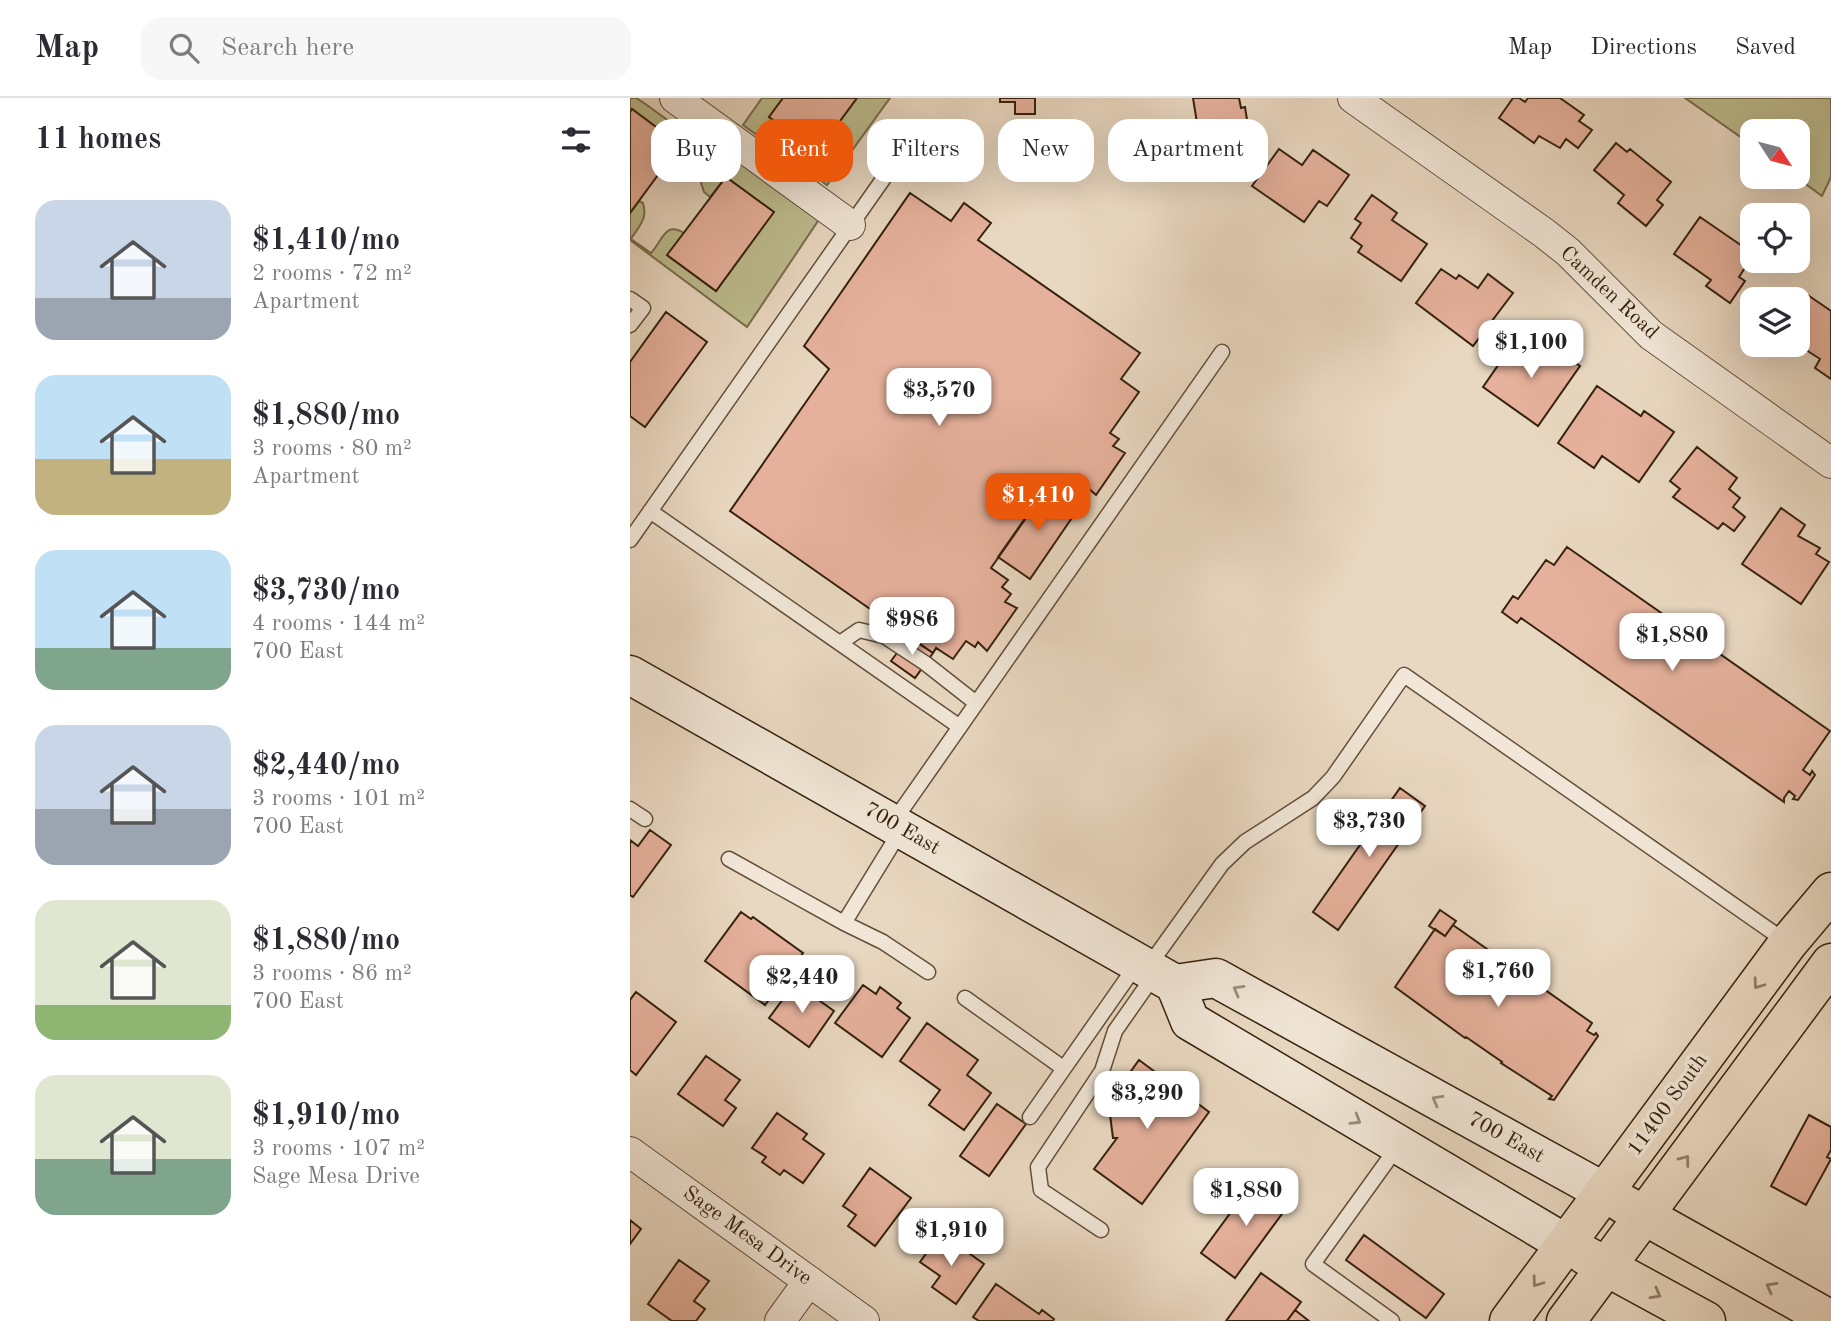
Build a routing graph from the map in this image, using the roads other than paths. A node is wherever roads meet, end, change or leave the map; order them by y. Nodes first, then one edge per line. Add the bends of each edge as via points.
1 (675, 98) edge
2 (1353, 98) edge
3 (882, 182) edge
4 (850, 225) junction
5 (630, 299) edge
6 (630, 325) edge
7 (1222, 352) dead end
8 (1831, 463) edge
9 (650, 510) junction
10 (630, 540) edge
11 (840, 643) junction
12 (630, 675) edge
13 (976, 703) junction
14 (960, 727) junction
15 (630, 809) edge
16 (645, 819) dead end
17 (897, 826) junction
18 (729, 859) dead end
19 (1831, 892) edge
20 (844, 923) junction
21 (1788, 943) junction
22 (1831, 963) edge
23 (928, 972) dead end
24 (1154, 972) junction
25 (965, 998) dead end
26 (1063, 1068) junction
27 (1030, 1117) dead end
28 (1399, 1145) junction
29 (630, 1152) edge
30 (1604, 1192) junction
31 (1644, 1215) junction
32 (1101, 1230) dead end
33 (1566, 1244) junction
34 (1606, 1266) junction
35 (809, 1281) junction
36 (1831, 1320) edge
37 (780, 1321) edge
38 (864, 1321) edge
39 (1392, 1321) edge
40 (1509, 1321) edge
41 (1566, 1321) edge
42 (1706, 1321) edge

1 - 4 street
2 - 8 street, Camden Road via 1544,233 1651,335
3 - 4 lane
4 - 9 lane
5 - 6 lane via 643,308
7 - 13 lane
9 - 10 lane
9 - 11 lane
11 - 13 lane via 859,630 884,636
11 - 14 lane
12 - 17 main road, 700 East
13 - 14 lane
14 - 17 lane
15 - 16 lane
17 - 20 lane
17 - 24 main road, 700 East
18 - 20 lane
19 - 21 main road, 11400 South
20 - 23 lane
21 - 24 lane via 1404,674 1333,777 1312,798 1245,842 1222,864
21 -> 30 main road, 11400 South
31 -> 22 main road
24 - 26 lane
24 -> 28 main road via 1190,1021
30 -> 24 main road, 700 East via 1216,978
24 - 32 lane via 1115,1031 1102,1071 1038,1167 1041,1190
25 - 26 lane
26 - 27 lane
28 - 33 main road
28 - 39 lane via 1313,1264
29 - 35 street, Sage Mesa Drive
30 - 31 main road, 700 East
30 - 33 main road, 11400 South
31 - 34 main road
36 -> 31 main road, 700 East
33 - 34 main road
33 -> 40 main road, 11400 South
34 - 41 main road
34 -> 42 main road
35 - 37 street
35 - 38 street, Sage Mesa Drive

